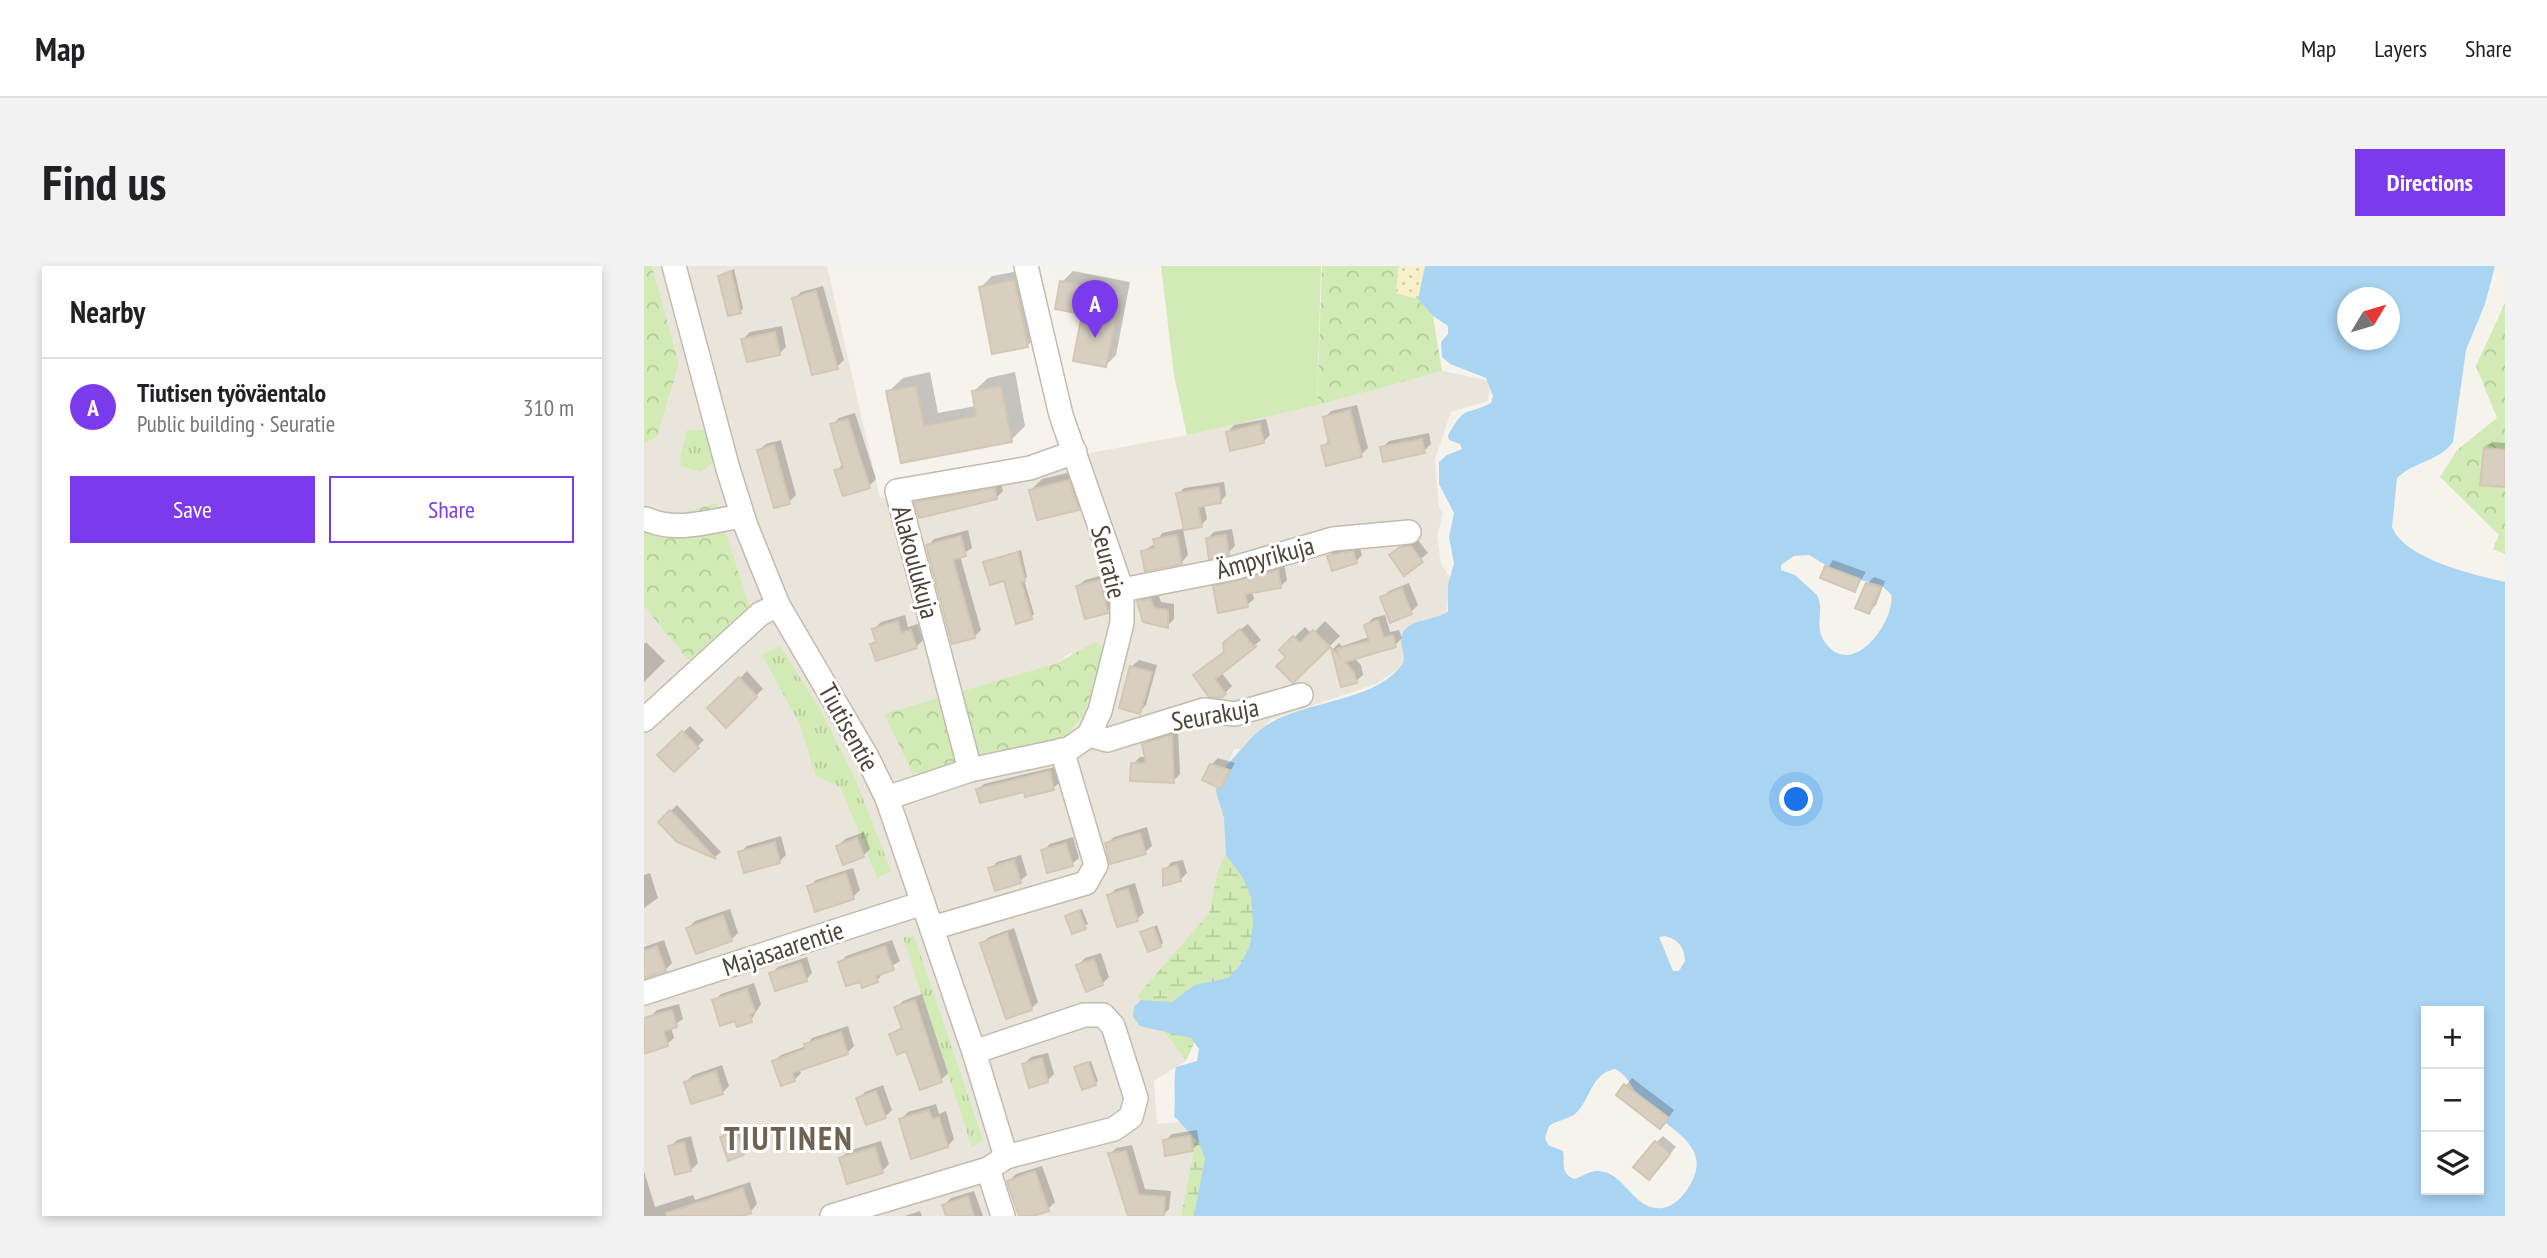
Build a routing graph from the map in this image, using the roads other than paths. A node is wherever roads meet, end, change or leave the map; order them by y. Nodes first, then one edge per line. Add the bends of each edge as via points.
1 (674, 266) edge
2 (1026, 266) edge
3 (1075, 452) junction
4 (742, 516) junction
5 (646, 519) dead end
6 (1409, 532) dead end
7 (1122, 590) junction
8 (778, 605) junction
9 (1301, 695) dead end
10 (644, 720) edge
11 (1089, 734) junction
12 (1062, 750) junction
13 (970, 770) junction
14 (887, 798) junction
15 (923, 903) junction
16 (932, 928) junction
17 (644, 993) edge
18 (974, 1052) junction
19 (989, 1166) junction
20 (832, 1216) edge
21 (1003, 1216) edge

1 - 4 street, Tiutisentie
2 - 3 street, Seuratie via 1061,415
3 - 7 street, Seuratie
3 - 13 street, Alakoulukuja via 1030,468 897,491
4 - 5 street via 682,526 662,526
4 - 8 street, Tiutisentie
6 - 7 street, Ämpyrikuja via 1333,539 1234,568
7 - 11 street, Seuratie via 1122,623 1101,711
8 - 10 street via 760,614
8 - 14 street, Tiutisentie
9 - 11 street, Seurakuja via 1235,714 1204,710 1107,740
11 - 12 street
12 - 13 street
12 - 16 street via 1096,865 1086,883
13 - 14 street
14 - 15 street, Tiutisentie
15 - 16 street, Tiutisentie
15 - 17 street, Majasaarentie
16 - 18 street, Tiutisentie
18 - 19 street, Tiutisentie
18 - 19 street via 1084,1015 1102,1015 1113,1026 1136,1098 1131,1117 1114,1129
19 - 20 street
19 - 21 street, Tiutisentie

